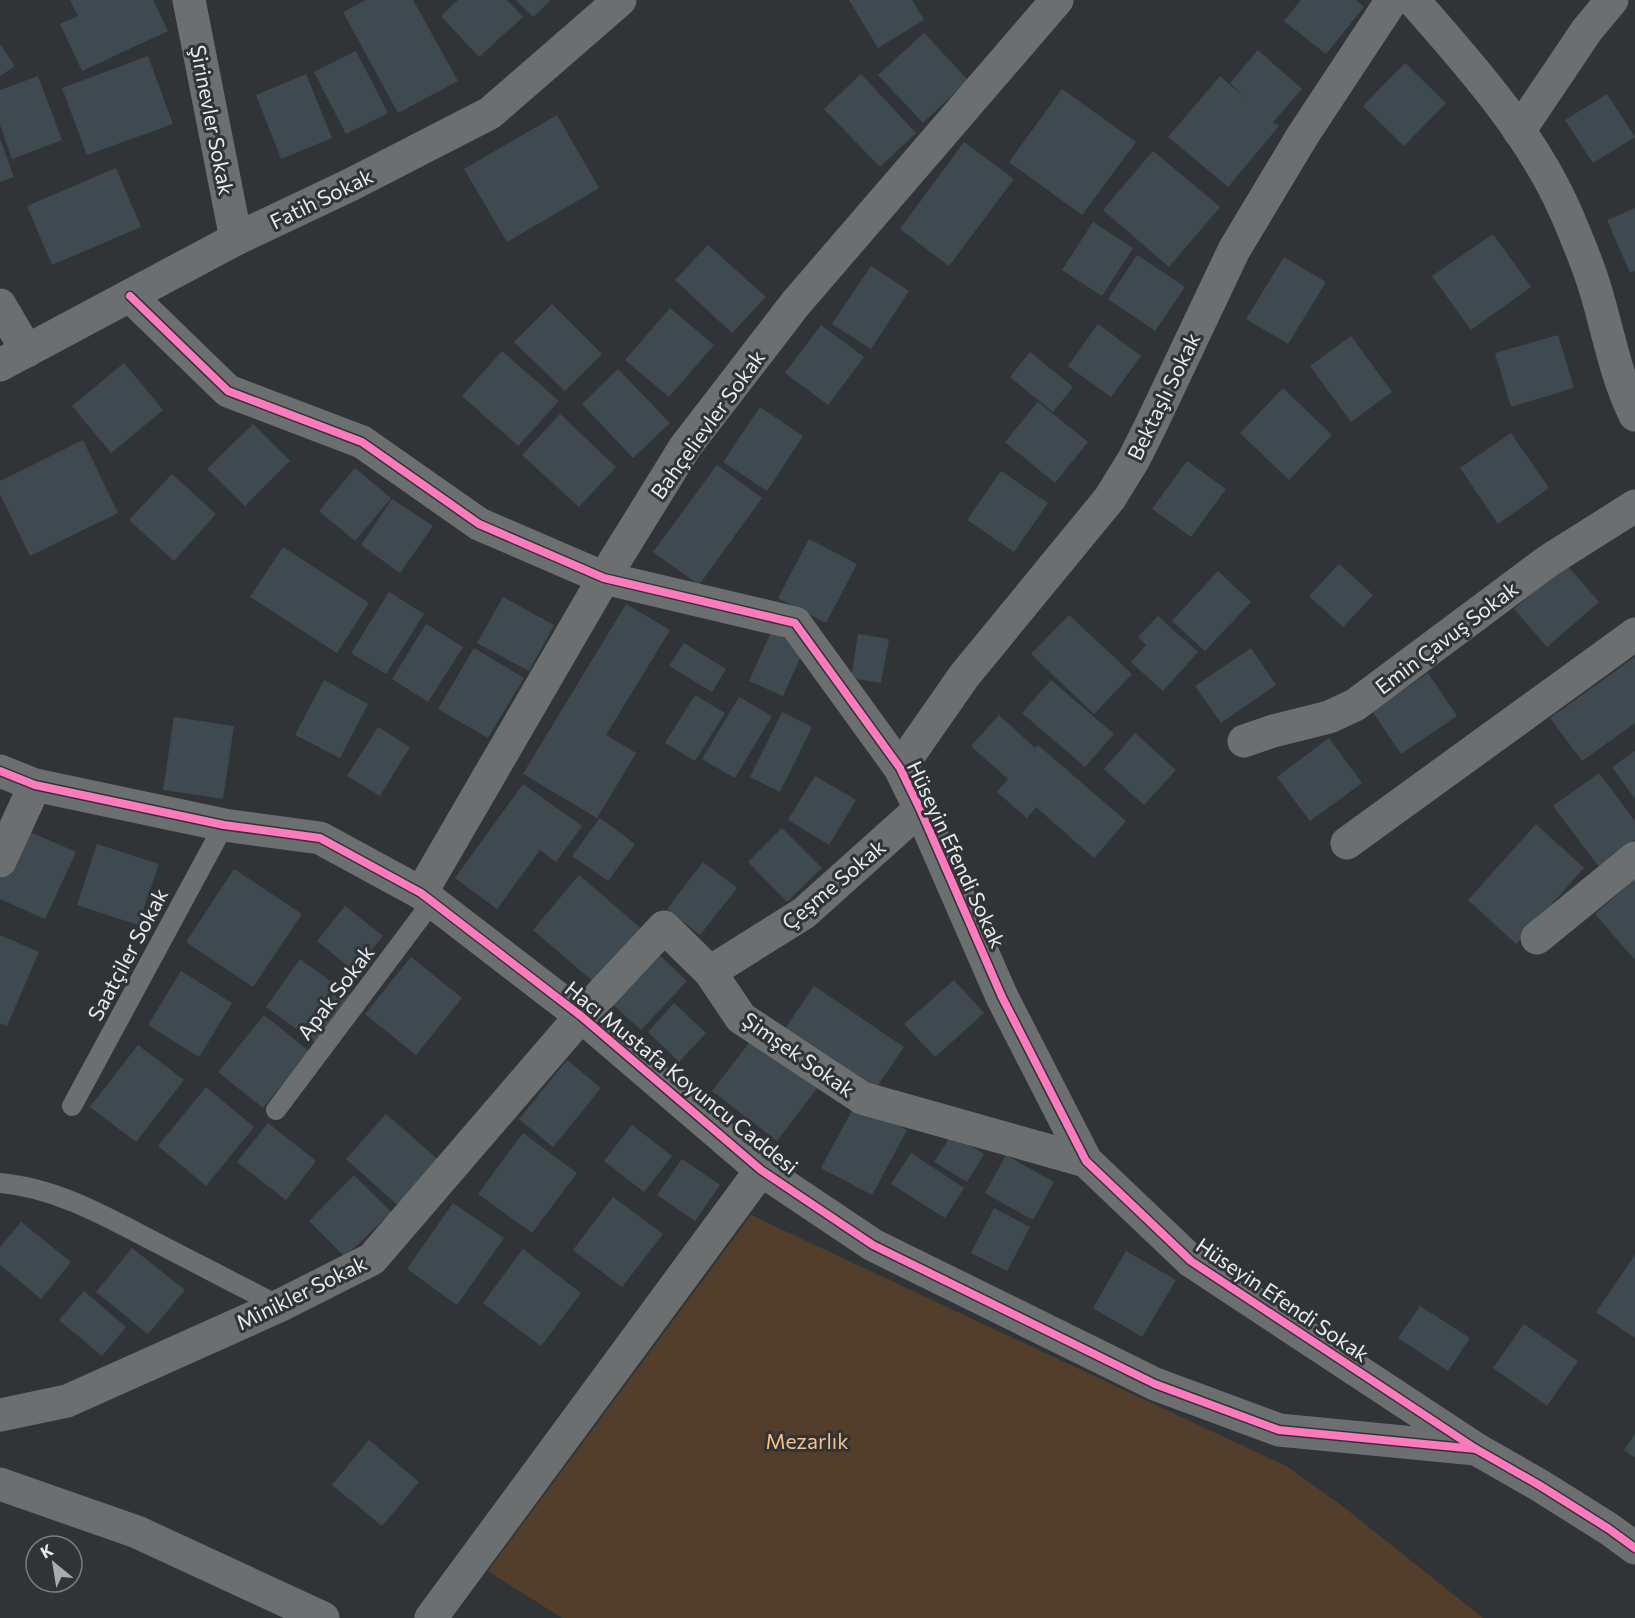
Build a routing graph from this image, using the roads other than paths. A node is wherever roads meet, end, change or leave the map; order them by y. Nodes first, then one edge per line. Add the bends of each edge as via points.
1 (189, 0) edge
2 (621, 0) edge
3 (1057, 0) edge
4 (1392, 0) edge
5 (1413, 0) edge
6 (1612, 0) edge
7 (1520, 131) junction
8 (236, 239) junction
9 (130, 296) junction
10 (0, 305) edge
11 (13, 358) edge
12 (1635, 415) edge
13 (1635, 506) edge
14 (604, 578) junction
15 (1635, 634) edge
16 (1244, 741) dead end
17 (900, 768) junction
18 (0, 771) edge
19 (34, 785) junction
20 (920, 808) junction
21 (224, 825) junction
22 (1347, 843) dead end
23 (1635, 858) edge
24 (0, 861) edge
25 (427, 897) junction
26 (1537, 938) dead end
27 (710, 972) junction
28 (580, 1016) junction
29 (72, 1106) dead end
30 (276, 1110) dead end
31 (1086, 1161) junction
32 (761, 1170) junction
33 (0, 1183) edge
34 (279, 1306) junction
35 (0, 1415) edge
36 (1476, 1449) junction
37 (0, 1484) edge
38 (1635, 1548) edge
39 (323, 1618) edge
40 (431, 1618) edge

1 - 8 street, Şirinevler Sokak
2 - 8 street, Fatih Sokak via 490,113
3 - 14 street, Bahçelievler Sokak via 796,303 685,447
4 - 17 street, Bektaşlı Sokak via 1303,135 1234,250 1151,425 1116,488 964,676
5 - 7 street
6 - 7 street via 1587,30
7 - 12 street via 1567,214 1595,287 1611,350
8 - 9 street, Fatih Sokak
9 - 11 street, Fatih Sokak
9 - 14 street, Hüseyin Efendi Sokak via 228,391 362,441 479,524
10 - 11 street
13 - 16 street, Emin Çavuş Sokak via 1548,561 1355,705 1329,717
14 - 17 street, Hüseyin Efendi Sokak via 795,623
14 - 25 street, Bahçelievler Sokak
15 - 22 street
17 - 20 street, Hüseyin Efendi Sokak
18 - 19 street, Hacı Mustafa Koyuncu Caddesi
19 - 21 street, Hacı Mustafa Koyuncu Caddesi
19 - 24 street
20 - 27 street, Çeşme Sokak via 804,913
20 - 31 street, Hüseyin Efendi Sokak via 1002,997
21 - 25 street, Hacı Mustafa Koyuncu Caddesi via 320,838
21 - 29 lane, Saatçiler Sokak
23 - 26 street
25 - 28 street, Hacı Mustafa Koyuncu Caddesi
25 - 30 lane, Apak Sokak
27 - 28 street, Şimşek Sokak via 664,927
27 - 31 street, Şimşek Sokak via 741,1018 862,1098
28 - 32 street, Hacı Mustafa Koyuncu Caddesi
28 - 34 street, Minikler Sokak via 372,1259
31 - 36 street, Hüseyin Efendi Sokak via 1191,1261
32 - 36 street, Hacı Mustafa Koyuncu Caddesi via 873,1245 1155,1384 1279,1430
32 - 40 street
33 - 34 lane via 22,1185 97,1212
34 - 35 street, Minikler Sokak via 67,1401
36 - 38 street, Hacı Mustafa Koyuncu Caddesi
37 - 39 street via 137,1532

